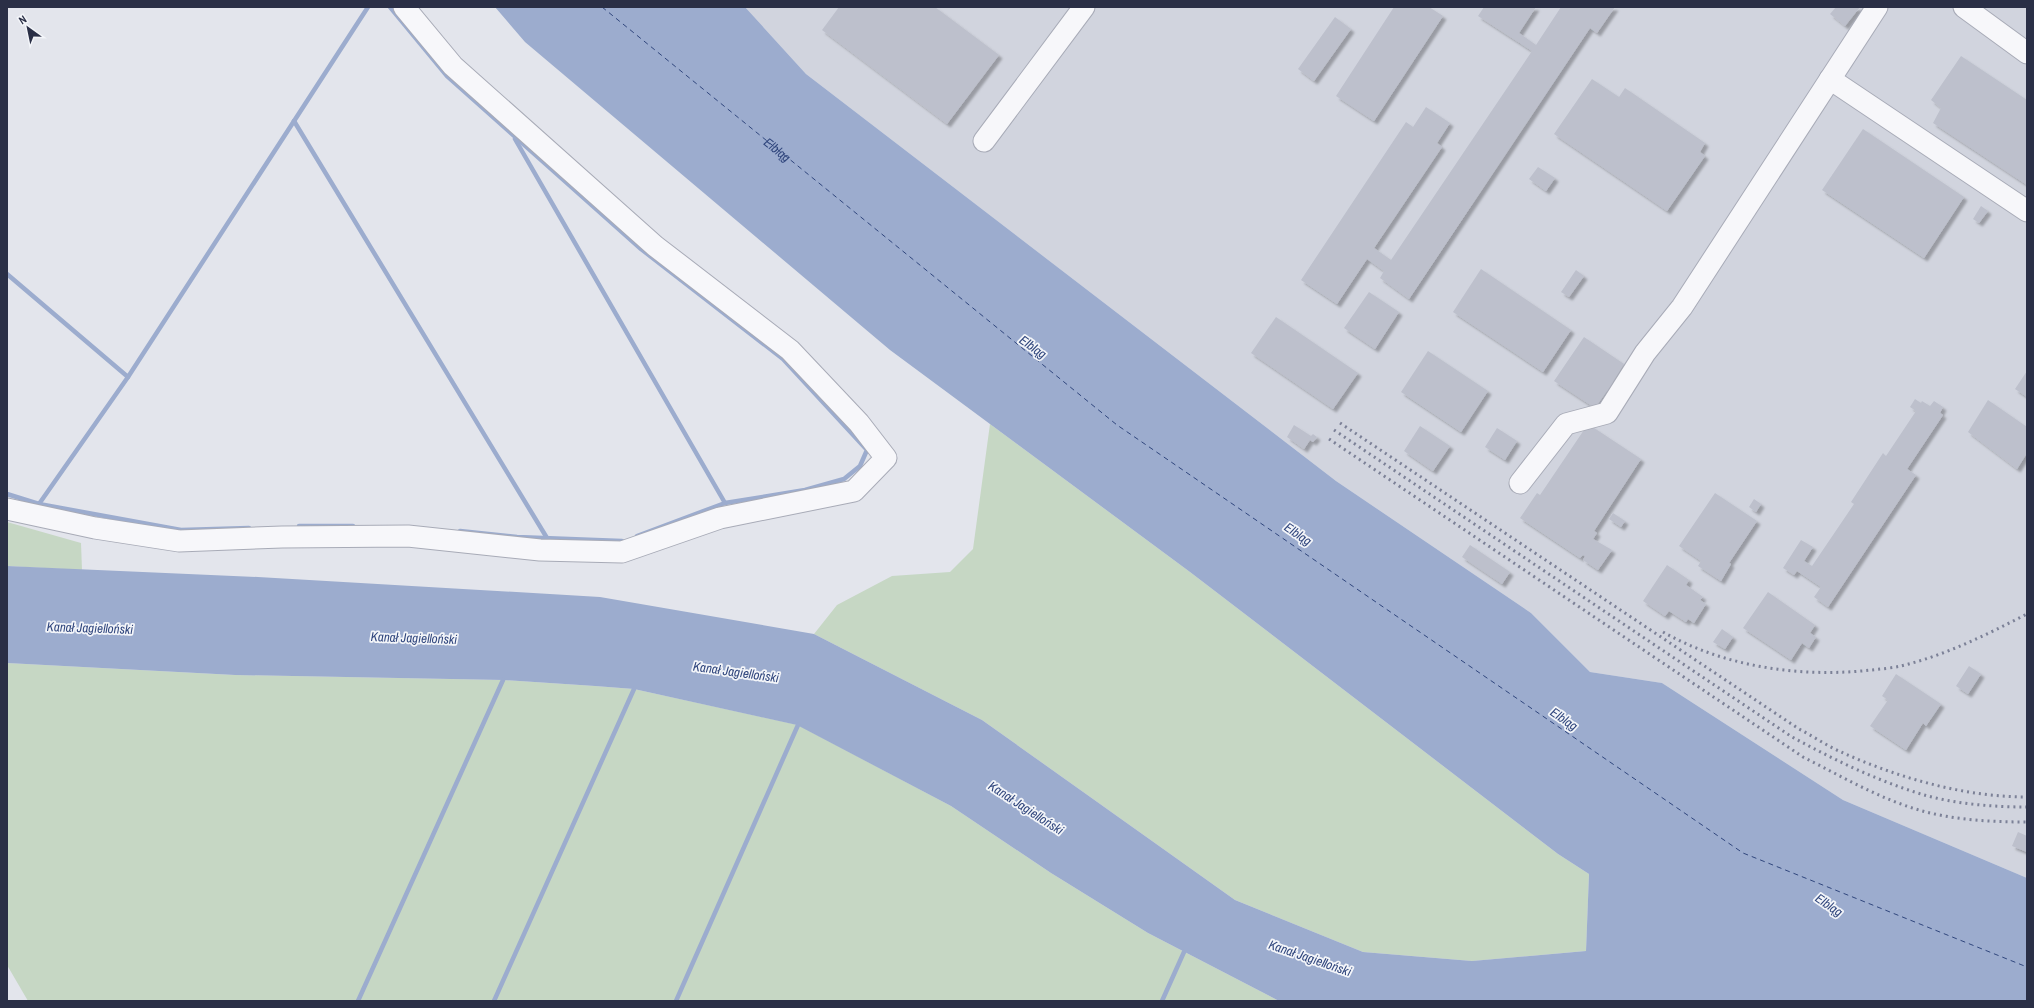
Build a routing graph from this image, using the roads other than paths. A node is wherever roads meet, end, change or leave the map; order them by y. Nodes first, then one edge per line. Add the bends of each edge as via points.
1 (404, 7) edge
2 (1084, 7) edge
3 (1877, 7) edge
4 (1964, 7) edge
5 (2027, 52) edge
6 (1830, 79) junction
7 (984, 141) dead end
8 (2027, 211) edge
9 (1520, 483) dead end
10 (7, 509) edge

1 - 10 street via 453,66 654,246 790,350 858,423 886,458 854,491 720,518 622,552 540,550 408,536 179,541 96,528
2 - 7 street
3 - 6 street
4 - 5 street
6 - 8 street
6 - 9 street via 1682,307 1645,353 1607,412 1566,424

